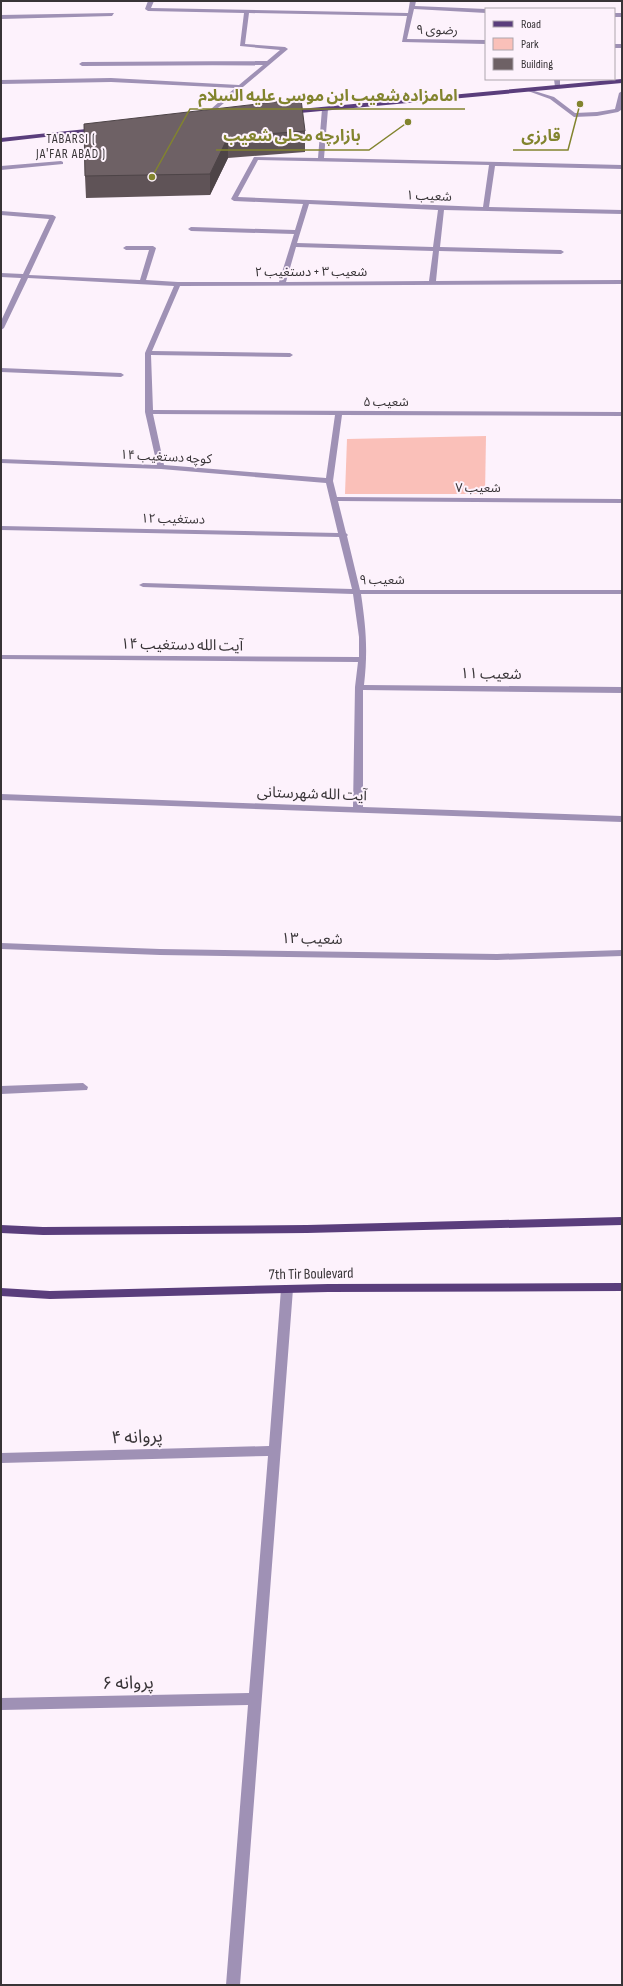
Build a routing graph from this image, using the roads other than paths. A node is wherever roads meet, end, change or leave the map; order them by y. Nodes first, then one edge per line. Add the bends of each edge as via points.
1 (151, 1) edge
2 (414, 1) edge
3 (413, 7) junction
4 (485, 11) edge
5 (247, 12) junction
6 (112, 14) dead end
7 (410, 15) junction
8 (1, 17) edge
9 (485, 42) edge
10 (268, 63) junction
11 (82, 64) dead end
12 (557, 80) edge
13 (622, 81) edge
14 (1, 82) edge
15 (240, 87) junction
16 (558, 87) junction
17 (530, 90) junction
18 (622, 93) edge
19 (325, 109) junction
20 (279, 113) edge
21 (218, 118) edge
22 (202, 119) joint
23 (102, 129) edge
24 (1, 140) edge
25 (321, 160) junction
26 (61, 163) dead end
27 (492, 164) junction
28 (622, 167) edge
29 (1, 168) edge
30 (306, 203) junction
31 (441, 208) junction
32 (486, 209) junction
33 (622, 212) edge
34 (1, 213) edge
35 (191, 229) dead end
36 (297, 232) junction
37 (293, 245) junction
38 (126, 248) dead end
39 (436, 249) junction
40 (561, 252) dead end
41 (1, 275) edge
42 (25, 277) junction
43 (622, 282) edge
44 (142, 283) junction
45 (178, 284) junction
46 (282, 284) junction
47 (432, 284) junction
48 (1, 328) edge
49 (148, 353) junction
50 (290, 355) dead end
51 (1, 370) edge
52 (121, 375) dead end
53 (149, 412) junction
54 (339, 414) junction
55 (622, 414) edge
56 (1, 461) edge
57 (161, 467) junction
58 (329, 481) junction
59 (333, 500) junction
60 (622, 501) edge
61 (1, 528) edge
62 (344, 535) junction
63 (143, 585) dead end
64 (356, 592) junction
65 (622, 592) edge
66 (1, 657) edge
67 (363, 660) junction
68 (359, 687) junction
69 (622, 690) edge
70 (1, 797) edge
71 (358, 809) junction
72 (622, 819) edge
73 (1, 946) edge
74 (622, 953) edge
75 (83, 1087) dead end
76 (1, 1090) edge
77 (622, 1221) edge
78 (1, 1229) edge
79 (622, 1287) edge
80 (287, 1289) junction
81 (1, 1292) edge
82 (274, 1451) junction
83 (1, 1458) edge
84 (255, 1699) junction
85 (1, 1704) edge
86 (233, 1985) edge

1 - 5 street via 148,9
2 - 3 street, رضوی ۹
3 - 4 street
3 - 7 street, رضوی ۹
5 - 7 street
5 - 10 street via 242,45 284,49
6 - 8 street
7 - 9 street, رضوی ۹ via 404,40
10 - 11 street
10 - 15 street
12 - 16 street
13 - 16 main road
14 - 15 street via 111,80
15 - 22 street
16 - 17 main road
17 - 18 street via 552,98 574,115 618,110
17 - 19 main road
19 - 20 main road
19 - 25 street
21 - 22 main road
23 - 24 main road
25 - 27 street
25 - 30 street, شعیب ۱ via 256,158 234,199
26 - 29 street
27 - 28 street
27 - 32 street
30 - 31 street, شعیب ۱
30 - 36 street
31 - 32 street, شعیب ۱
31 - 39 street
32 - 33 street, شعیب ۱
34 - 42 street via 53,217
35 - 36 street
36 - 37 street
37 - 39 street
37 - 46 street
38 - 44 street via 153,248
39 - 40 street
39 - 47 street
41 - 42 street, شعیب ۳ + دستغیب ۲
42 - 44 street, شعیب ۳ + دستغیب ۲
42 - 48 street
43 - 47 street, شعیب ۳ + دستغیب ۲
44 - 45 street, شعیب ۳ + دستغیب ۲
45 - 46 street, شعیب ۳ + دستغیب ۲
45 - 49 street
46 - 47 street, شعیب ۳ + دستغیب ۲
49 - 50 street
49 - 53 street
51 - 52 street
53 - 54 street, شعیب ۵
53 - 57 street
54 - 55 street, شعیب ۵
54 - 58 street
56 - 57 street, کوچه دستغیب ۱۴
57 - 58 street, کوچه دستغیب ۱۴
58 - 59 street
59 - 60 street, شعیب ۷
59 - 62 street
61 - 62 street, دستغیب ۱۲
62 - 64 street
63 - 64 street, شعیب ۹
64 - 65 street, شعیب ۹
64 - 67 street via 363,636
66 - 67 street, آیت الله دستغیب ۱۴
67 - 68 street
68 - 69 street, شعیب ۱۱
68 - 71 street
70 - 71 street, آیت الله شهرستانی
71 - 72 street, آیت الله شهرستانی
73 - 74 street, شعیب ۱۳ via 160,952 497,957
75 - 76 street
77 - 78 main road via 307,1229 43,1232
79 - 80 main road, 7th Tir Boulevard
80 - 81 main road, 7th Tir Boulevard via 50,1296
80 - 82 street
82 - 83 street, پروانه ۴
82 - 84 street
84 - 85 street, پروانه ۶
84 - 86 street

